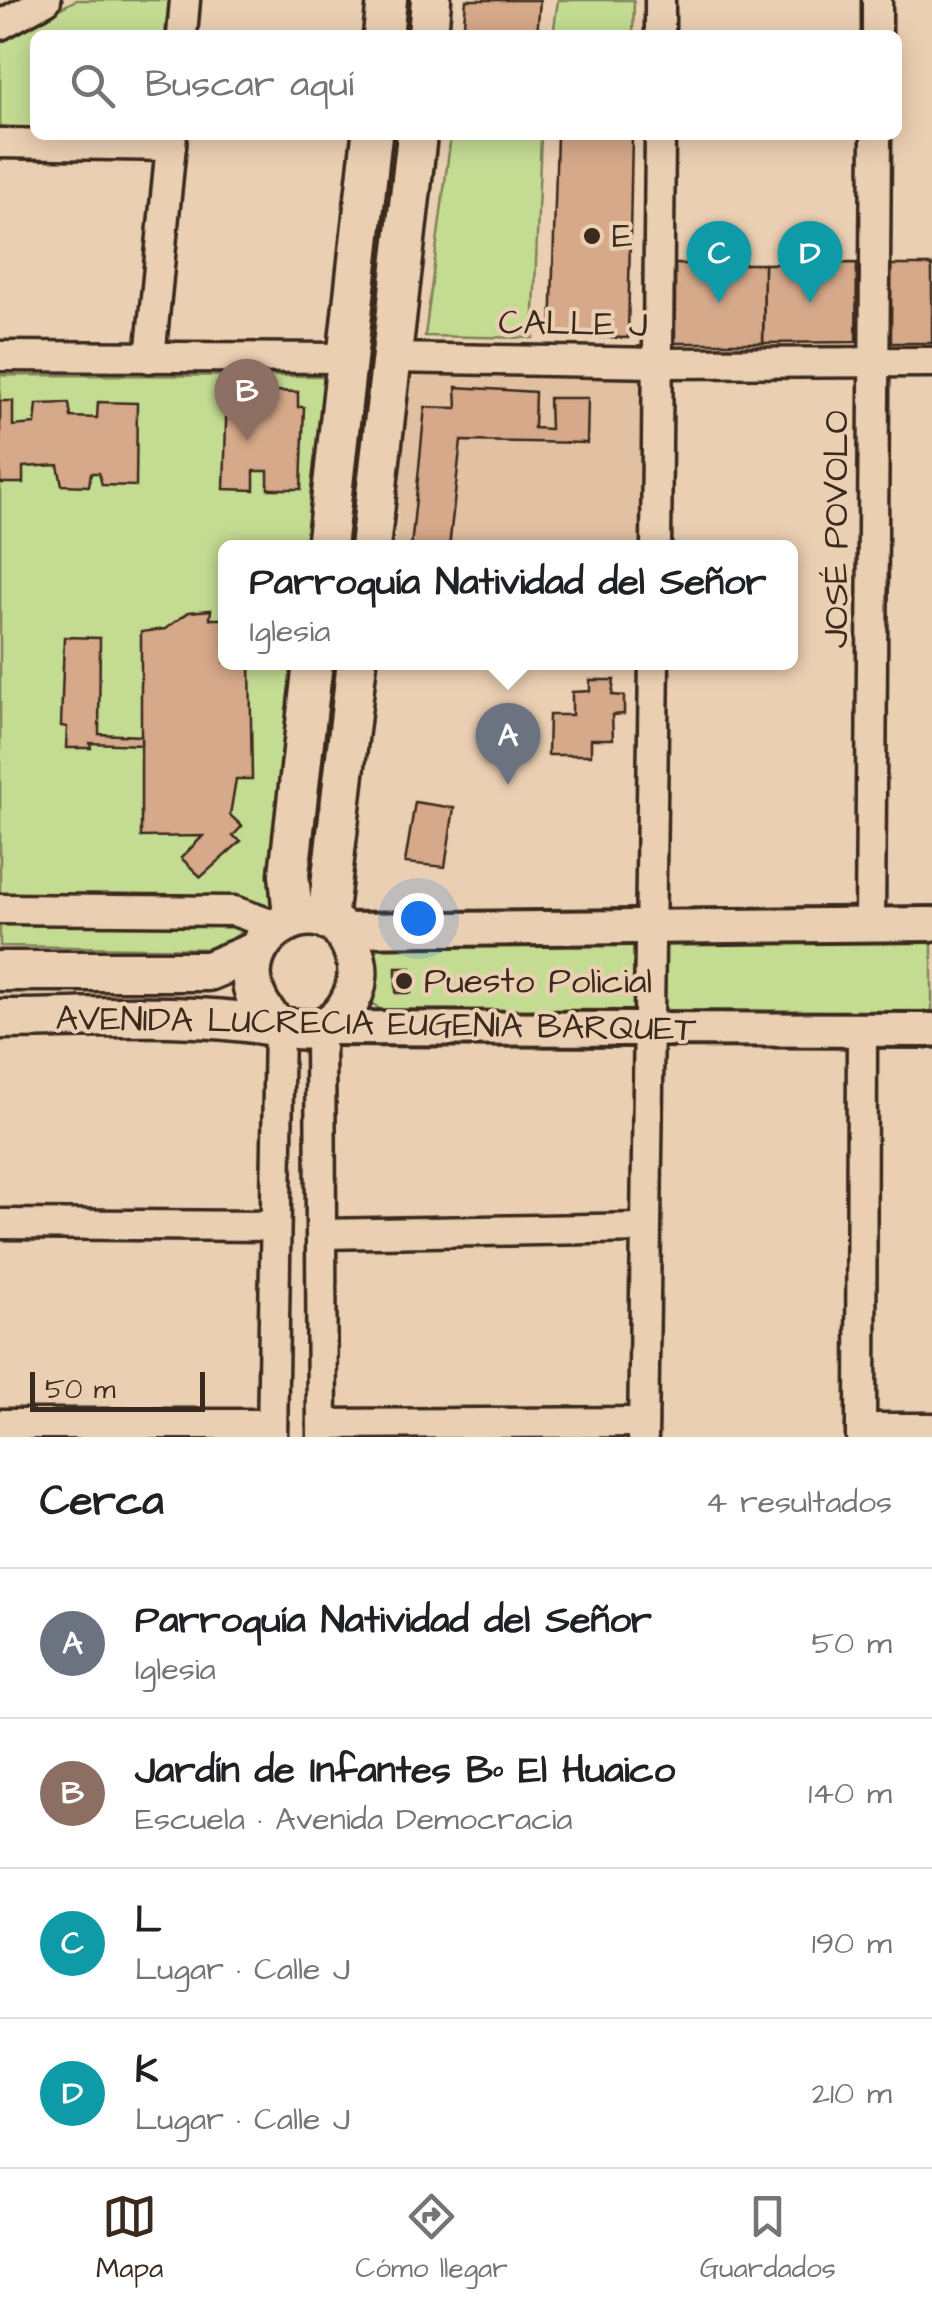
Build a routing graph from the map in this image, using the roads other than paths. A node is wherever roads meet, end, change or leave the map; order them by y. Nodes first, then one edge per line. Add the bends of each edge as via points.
1 (46, 0) edge
2 (185, 0) edge
3 (387, 0) edge
4 (432, 0) edge
5 (660, 0) edge
6 (877, 0) edge
7 (0, 25) edge
8 (182, 30) edge
9 (384, 30) edge
10 (429, 30) edge
11 (660, 30) edge
12 (877, 30) edge
13 (171, 140) edge
14 (371, 140) edge
15 (415, 140) edge
16 (660, 140) edge
17 (876, 140) edge
18 (0, 143) edge
19 (0, 356) edge
20 (150, 358) junction
21 (348, 358) junction
22 (392, 358) junction
23 (875, 362) junction
24 (932, 362) edge
25 (659, 363) junction
26 (327, 540) edge
27 (371, 540) edge
28 (656, 540) edge
29 (312, 670) edge
30 (355, 670) edge
31 (654, 670) edge
32 (0, 910) edge
33 (870, 924) junction
34 (932, 924) edge
35 (650, 925) junction
36 (298, 929) junction
37 (0, 971) edge
38 (0, 1019) edge
39 (279, 1027) junction
40 (320, 1028) junction
41 (647, 1030) junction
42 (862, 1030) junction
43 (932, 1030) edge
44 (0, 1224) edge
45 (275, 1226) junction
46 (645, 1228) junction
47 (322, 1234) junction
48 (0, 1424) edge
49 (932, 1428) edge
50 (272, 1430) edge
51 (322, 1430) edge
52 (643, 1430) edge
53 (860, 1432) edge

1 - 7 street
2 - 8 street
3 - 9 main road
4 - 10 main road
5 - 11 street
6 - 12 street
13 - 18 street
13 - 20 street
14 - 21 main road
15 - 22 main road
16 - 25 street
17 - 23 street, JOSÉ POVOLO
19 - 20 street
20 - 21 street
21 - 26 main road
22 - 25 street, CALLE J
22 - 27 main road
23 - 24 street, CALLE J
23 - 25 street, CALLE J
23 - 33 street, JOSÉ POVOLO
25 - 28 street
29 - 36 main road via 289,874
30 - 36 main road
31 - 35 street
32 - 36 street via 234,911
33 - 34 street, AVENIDA LUCRECIA EUGENIA BARQUET
33 - 35 street, AVENIDA LUCRECIA EUGENIA BARQUET
35 - 36 street, AVENIDA LUCRECIA EUGENIA BARQUET
35 - 41 street
36 - 37 main road, AVENIDA LUCRECIA EUGENIA BARQUET via 208,970
36 - 39 main road via 253,985 266,1016
36 - 40 main road via 352,946 357,965 350,1003
38 - 39 main road, AVENIDA LUCRECIA EUGENIA BARQUET via 219,1018
39 - 40 main road, AVENIDA LUCRECIA EUGENIA BARQUET
39 - 45 street
40 - 41 street, AVENIDA LUCRECIA EUGENIA BARQUET
40 - 47 street
41 - 42 street, AVENIDA LUCRECIA EUGENIA BARQUET
41 - 46 street
42 - 43 street, AVENIDA LUCRECIA EUGENIA BARQUET
42 - 53 street
44 - 45 street
45 - 50 street
46 - 47 street
46 - 52 street
47 - 51 street
48 - 50 street
49 - 53 street
51 - 52 street

